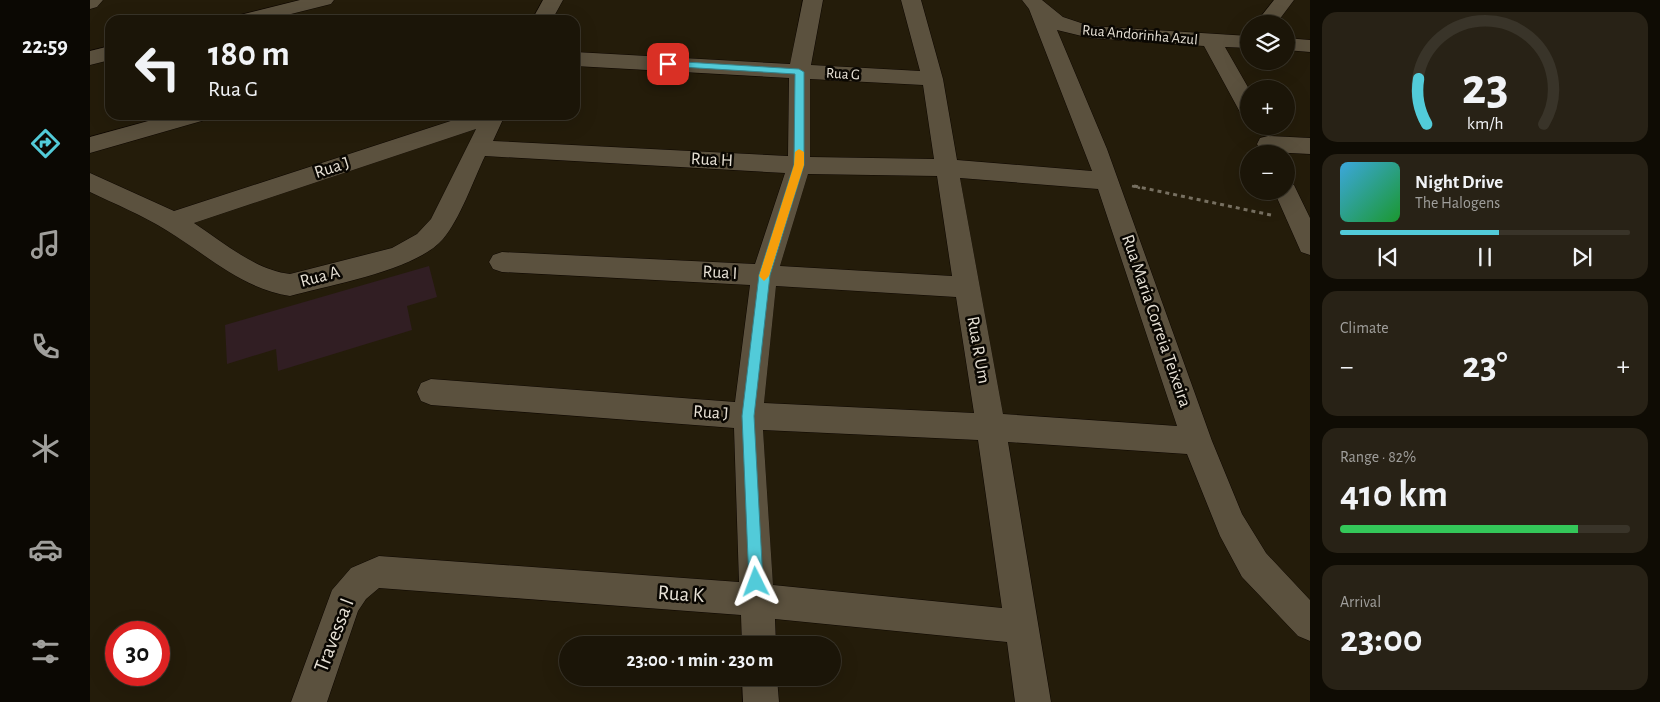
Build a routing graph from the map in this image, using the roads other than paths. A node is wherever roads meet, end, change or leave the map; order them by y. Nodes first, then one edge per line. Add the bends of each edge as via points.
1 (93, 0) edge
2 (324, 0) edge
3 (553, 0) edge
4 (813, 0) edge
5 (911, 0) edge
6 (1284, 0) edge
7 (90, 3) edge
8 (1035, 4) edge
9 (263, 15) edge
10 (543, 15) edge
11 (1272, 15) edge
12 (1090, 32) junction
13 (1212, 41) junction
14 (1240, 42) edge
15 (1295, 45) edge
16 (1310, 46) edge
17 (105, 54) edge
18 (1056, 56) junction
19 (90, 58) edge
20 (580, 59) edge
21 (799, 72) junction
22 (932, 79) junction
23 (1240, 92) edge
24 (179, 120) edge
25 (479, 120) edge
26 (492, 120) edge
27 (1266, 141) edge
28 (90, 145) edge
29 (1310, 146) edge
30 (479, 148) junction
31 (799, 165) junction
32 (946, 168) junction
33 (1107, 181) junction
34 (90, 182) edge
35 (1290, 200) edge
36 (172, 222) junction
37 (1310, 245) edge
38 (502, 262) dead end
39 (764, 275) junction
40 (967, 287) junction
41 (431, 392) dead end
42 (748, 416) junction
43 (991, 427) junction
44 (1197, 441) junction
45 (369, 575) joint
46 (757, 600) junction
47 (1310, 624) edge
48 (1022, 626) junction
49 (759, 636) edge
50 (760, 686) edge
51 (309, 702) edge
52 (761, 702) edge
53 (1033, 702) edge

1 - 7 street
2 - 9 street
3 - 10 street
4 - 21 street
5 - 22 street, Rua R Um
6 - 11 street
8 - 12 street, Rua Andorinha Azul via 1050,20 1067,28
8 - 18 street, Rua Maria Correia Teixeira
12 - 13 street, Rua Andorinha Azul
12 - 18 street via 1073,36 1063,43
13 - 14 street, Rua Andorinha Azul
13 - 23 street
15 - 16 street
17 - 19 street
18 - 33 street, Rua Maria Correia Teixeira
20 - 21 street, Rua G
21 - 22 street, Rua G
21 - 31 street
22 - 32 street, Rua R Um
24 - 28 street
25 - 36 street, Rua J
26 - 30 street, Rua A
27 - 29 street
30 - 31 street, Rua H
30 - 36 street, Rua A via 440,225 428,240 395,258 297,284 281,285 263,279
31 - 32 street, Rua H
31 - 39 street
32 - 33 street, Rua H
32 - 40 street, Rua R Um
33 - 44 street, Rua Maria Correia Teixeira
34 - 36 street, Rua A
35 - 37 street
38 - 39 street, Rua I
39 - 40 street, Rua I
39 - 42 street
40 - 43 street, Rua R Um
41 - 42 street, Rua J
42 - 43 street, Rua J
42 - 46 street
43 - 44 street, Rua J
43 - 48 street, Rua R Um
44 - 47 street, Rua Maria Correia Teixeira via 1241,545 1254,565
45 - 46 street, Rua K via 390,572
45 - 51 street, Travessa I via 352,589 344,602
46 - 48 street, Rua K
46 - 49 street
48 - 53 street, Rua R Um
50 - 52 street

